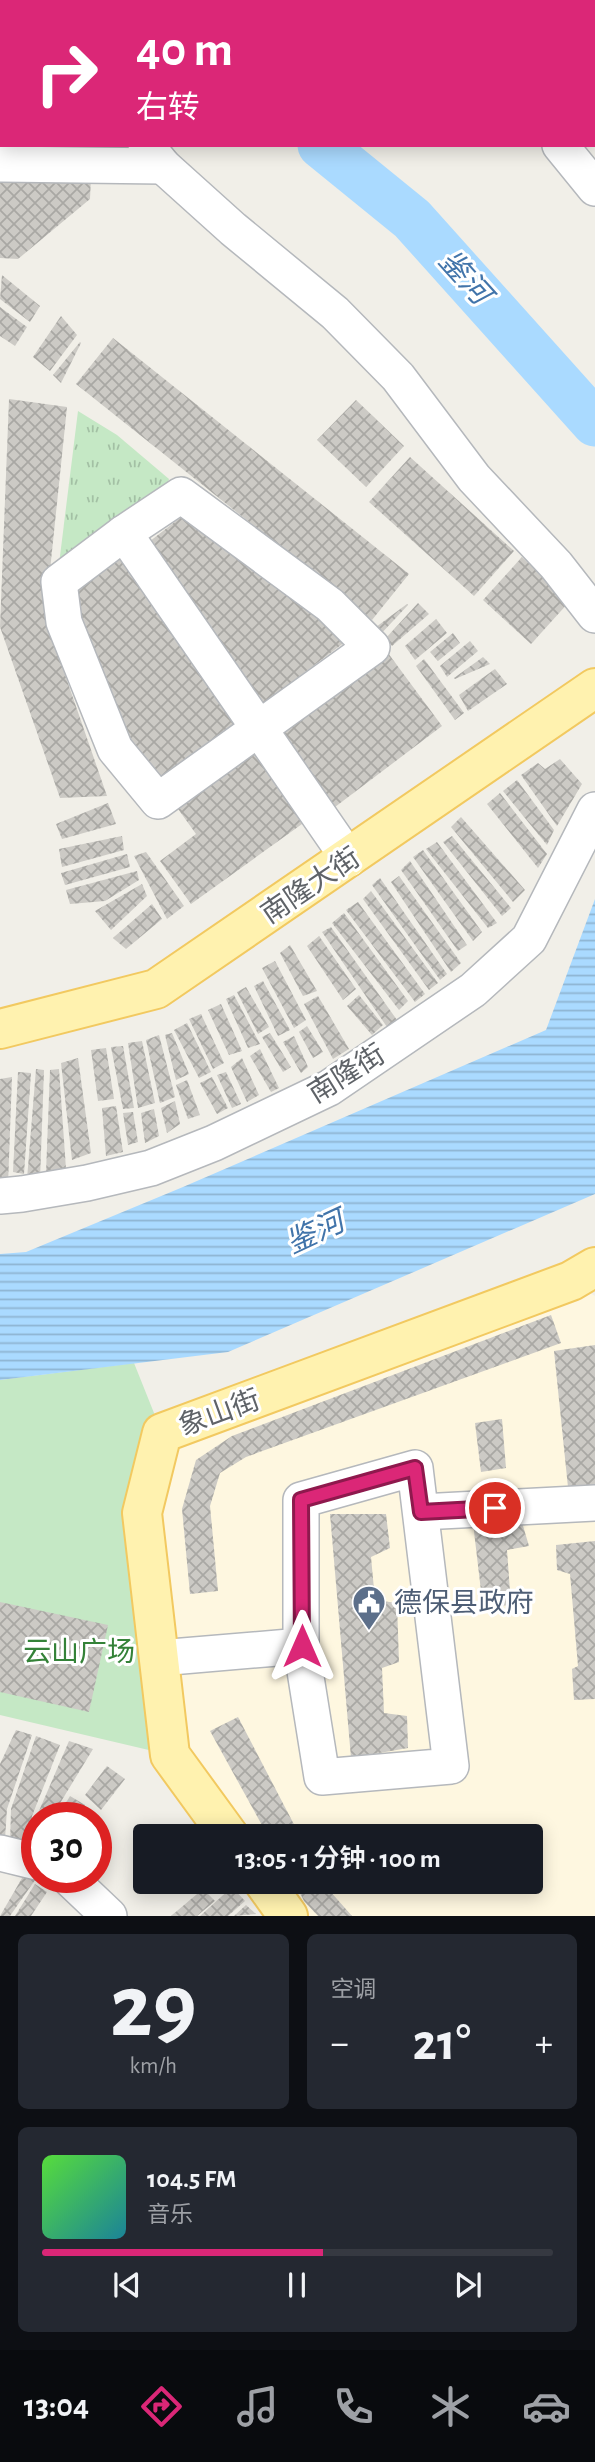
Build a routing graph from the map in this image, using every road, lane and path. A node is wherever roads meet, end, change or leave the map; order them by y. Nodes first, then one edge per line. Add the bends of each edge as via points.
1 (562, 147) edge
2 (154, 155) edge
3 (0, 164) edge
4 (595, 188) edge
5 (124, 533) junction
6 (595, 615) edge
7 (595, 688) edge
8 (257, 729) junction
9 (595, 810) edge
10 (349, 859) junction
11 (0, 1029) edge
12 (0, 1196) edge
13 (595, 1267) edge
14 (595, 1503) edge
15 (421, 1512) junction
16 (302, 1646) junction
17 (159, 1658) junction
18 (220, 1824) edge
19 (0, 1853) edge
20 (21, 1858) edge
21 (85, 1893) edge
22 (272, 1894) edge
23 (109, 1916) edge
24 (288, 1916) edge

1 - 4 street
2 - 3 street
2 - 6 street via 233,229 335,313 398,377 474,478 556,565
5 - 8 street
5 - 8 street via 59,582 64,622 115,749 158,801
5 - 8 street via 181,495 330,606 372,647
7 - 10 main road, 南隆大街
8 - 10 street
9 - 12 street, 南隆街 via 529,939 473,990 329,1088 151,1168
10 - 11 main road, 南隆大街 via 156,989
13 - 17 main road, 象山街 via 571,1281 162,1433 142,1513
14 - 15 street
15 - 16 street via 415,1468 301,1500
15 - 16 street via 451,1766 322,1777
16 - 17 street
17 - 18 main road, 象山街 via 170,1755
19 - 20 street
21 - 23 street
22 - 24 main road

